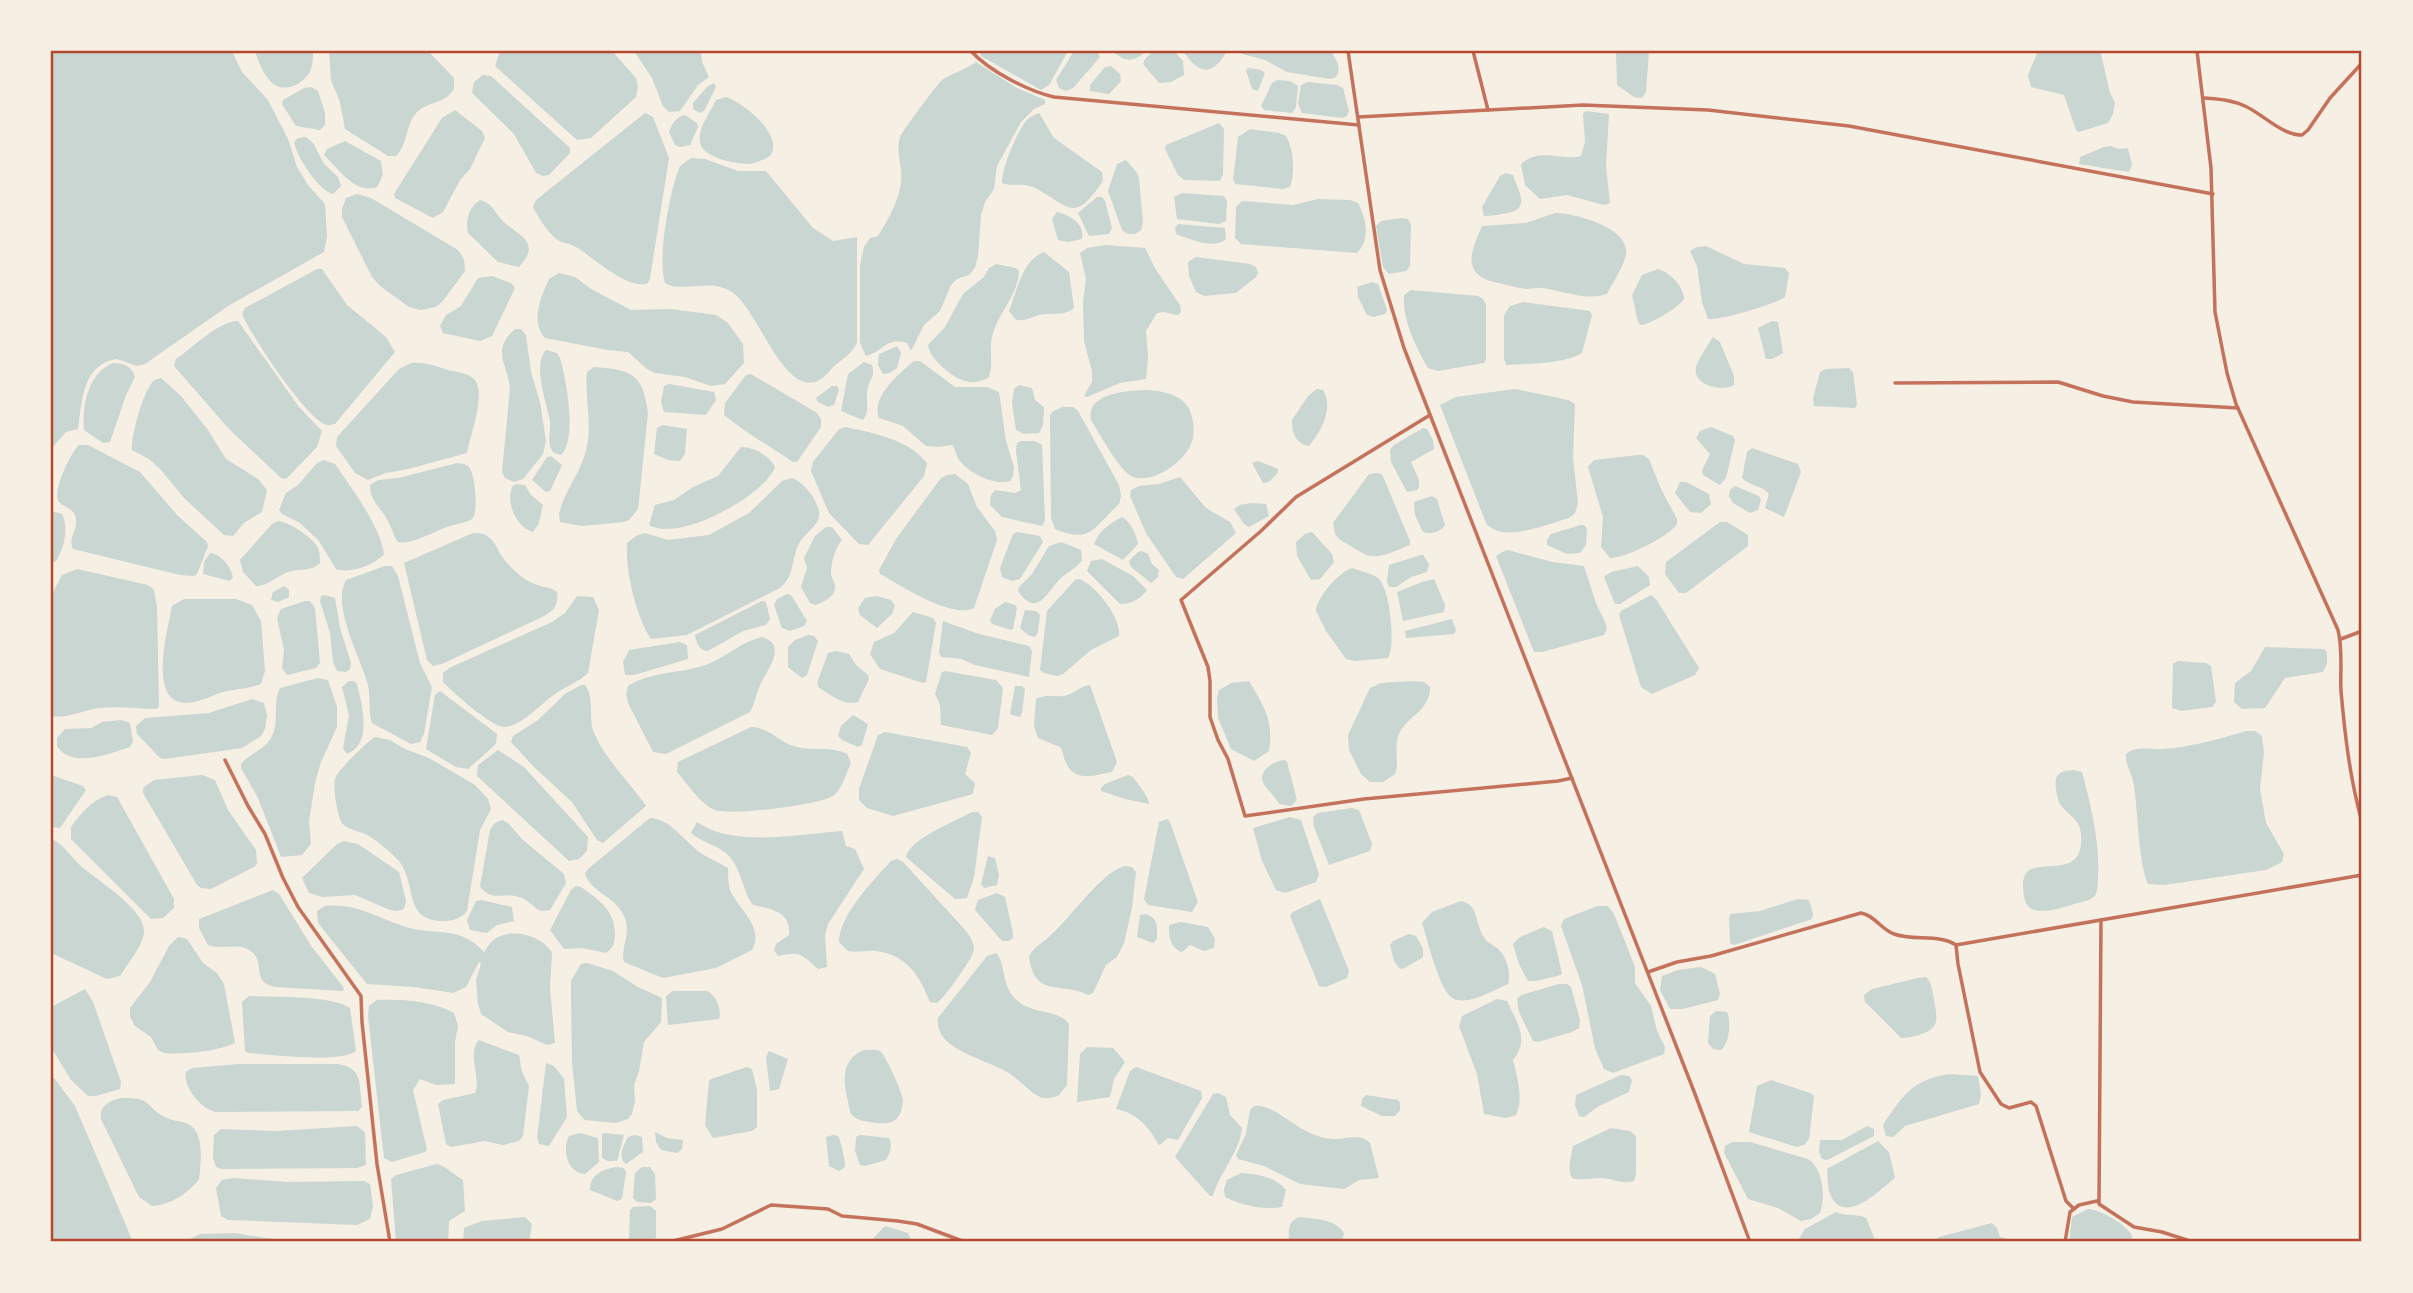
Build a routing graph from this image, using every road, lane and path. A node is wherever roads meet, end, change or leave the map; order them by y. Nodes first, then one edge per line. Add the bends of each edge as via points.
1 (971, 51) edge
2 (1348, 51) edge
3 (1473, 51) edge
4 (2197, 51) edge
5 (2362, 63) edge
6 (2204, 99) junction
7 (1488, 110) junction
8 (1358, 117) junction
9 (1359, 125) junction
10 (2213, 194) junction
11 (1895, 383) dead end
12 (2238, 408) junction
13 (1430, 415) junction
14 (2362, 631) edge
15 (2340, 639) junction
16 (225, 760) dead end
17 (1572, 778) junction
18 (2362, 822) edge
19 (2362, 876) edge
20 (2101, 920) junction
21 (1956, 945) junction
22 (1648, 972) junction
23 (2098, 1201) junction
24 (2073, 1208) junction
25 (390, 1242) edge
26 (669, 1242) edge
27 (965, 1242) edge
28 (1750, 1242) edge
29 (2065, 1242) edge
30 (2193, 1242) edge

1 - 9 street via 1023,86 1054,97
2 - 8 street
3 - 7 street
4 - 6 street
5 - 6 street via 2302,135 2291,134 2235,102
6 - 10 street
7 - 8 street
7 - 10 street via 1602,104 1797,119
8 - 9 street
9 - 13 street via 1380,270
10 - 12 street via 2215,312
11 - 12 street via 2058,382 2133,402
12 - 15 street
13 - 17 street
13 - 17 street via 1293,499 1181,600 1208,667 1210,717 1245,816
14 - 15 street
15 - 18 street via 2349,766
16 - 25 street via 298,907 361,996 377,1164
17 - 22 street
19 - 20 street
20 - 21 street
20 - 23 street
21 - 22 street via 1897,935 1861,913
21 - 24 street via 1983,1080 2009,1108 2031,1102 2036,1106 2066,1201
22 - 28 street
23 - 24 street
23 - 30 street via 2134,1227
24 - 29 street via 2067,1217
26 - 27 street via 722,1229 771,1205 916,1224

